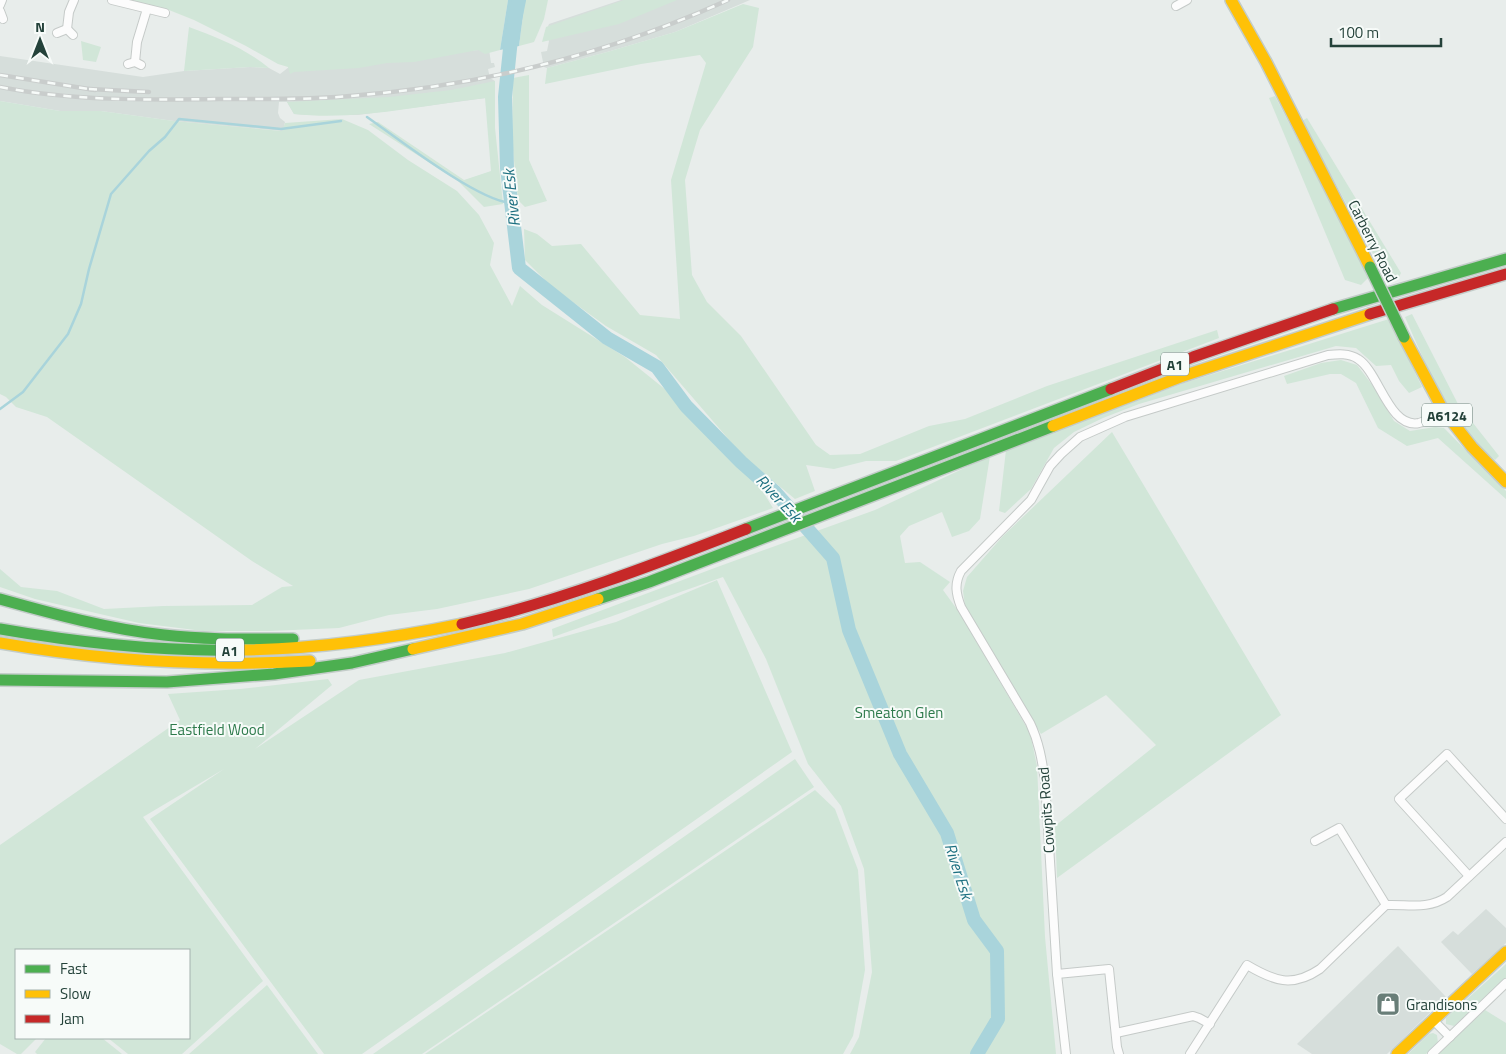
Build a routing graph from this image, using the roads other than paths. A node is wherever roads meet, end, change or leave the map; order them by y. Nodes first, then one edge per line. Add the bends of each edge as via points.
1 (2, 0) edge
2 (74, 0) edge
3 (112, 0) edge
4 (1187, 0) edge
5 (1231, 0) edge
6 (0, 5) edge
7 (1176, 6) dead end
8 (147, 9) junction
9 (164, 13) dead end
10 (57, 32) dead end
11 (134, 64) dead end
12 (1506, 259) edge
13 (1506, 274) edge
14 (1443, 410) junction
15 (1506, 482) edge
16 (0, 599) edge
17 (460, 624) junction
18 (0, 629) edge
19 (0, 643) edge
20 (425, 646) junction
21 (0, 680) edge
22 (1506, 819) edge
23 (1315, 841) dead end
24 (1506, 842) edge
25 (1469, 876) junction
26 (1386, 905) junction
27 (1506, 952) edge
28 (1057, 974) junction
29 (1506, 983) edge
30 (1433, 1020) junction
31 (1210, 1024) junction
32 (1116, 1034) junction
33 (1450, 1037) junction
34 (1066, 1054) edge
35 (1120, 1054) edge
36 (1190, 1054) edge
37 (1397, 1054) edge
38 (1432, 1054) edge

1 - 6 street
2 - 10 street via 69,12 70,32
3 - 8 street
4 - 7 street
5 - 14 main road, Carberry Road / A6124, bridge
8 - 9 street
8 - 11 street
12 - 17 main road, A1 via 1337,308 1194,357 590,588
13 - 20 main road, A1 via 1230,359 632,588 547,616
14 - 15 main road, Carberry Road / A6124 via 1472,447
14 - 28 street, Cowpits Road via 1419,423 1405,422 1394,412 1365,364 1357,358 1337,354 1125,417 1080,437 1060,454 1031,500 961,571 956,586 961,607 1030,722 1042,754
16 - 17 main road, A1 via 137,631 236,640 293,639
17 - 18 main road, A1 via 373,640 243,650 114,646
19 - 20 main road, A1 via 103,659 175,664 336,659
20 - 21 main road, A1 via 352,663 224,679 167,682
22 - 25 street via 1447,754 1399,799
23 - 26 street via 1339,828
24 - 25 street
25 - 26 street via 1438,903 1419,907
26 - 31 street via 1309,976 1277,980 1247,965
27 - 30 main road
28 - 32 street via 1109,969
28 - 34 street, Cowpits Road
29 - 33 street
30 - 33 street
30 - 37 main road
31 - 32 street via 1193,1016
31 - 36 street
32 - 35 street
33 - 38 street

